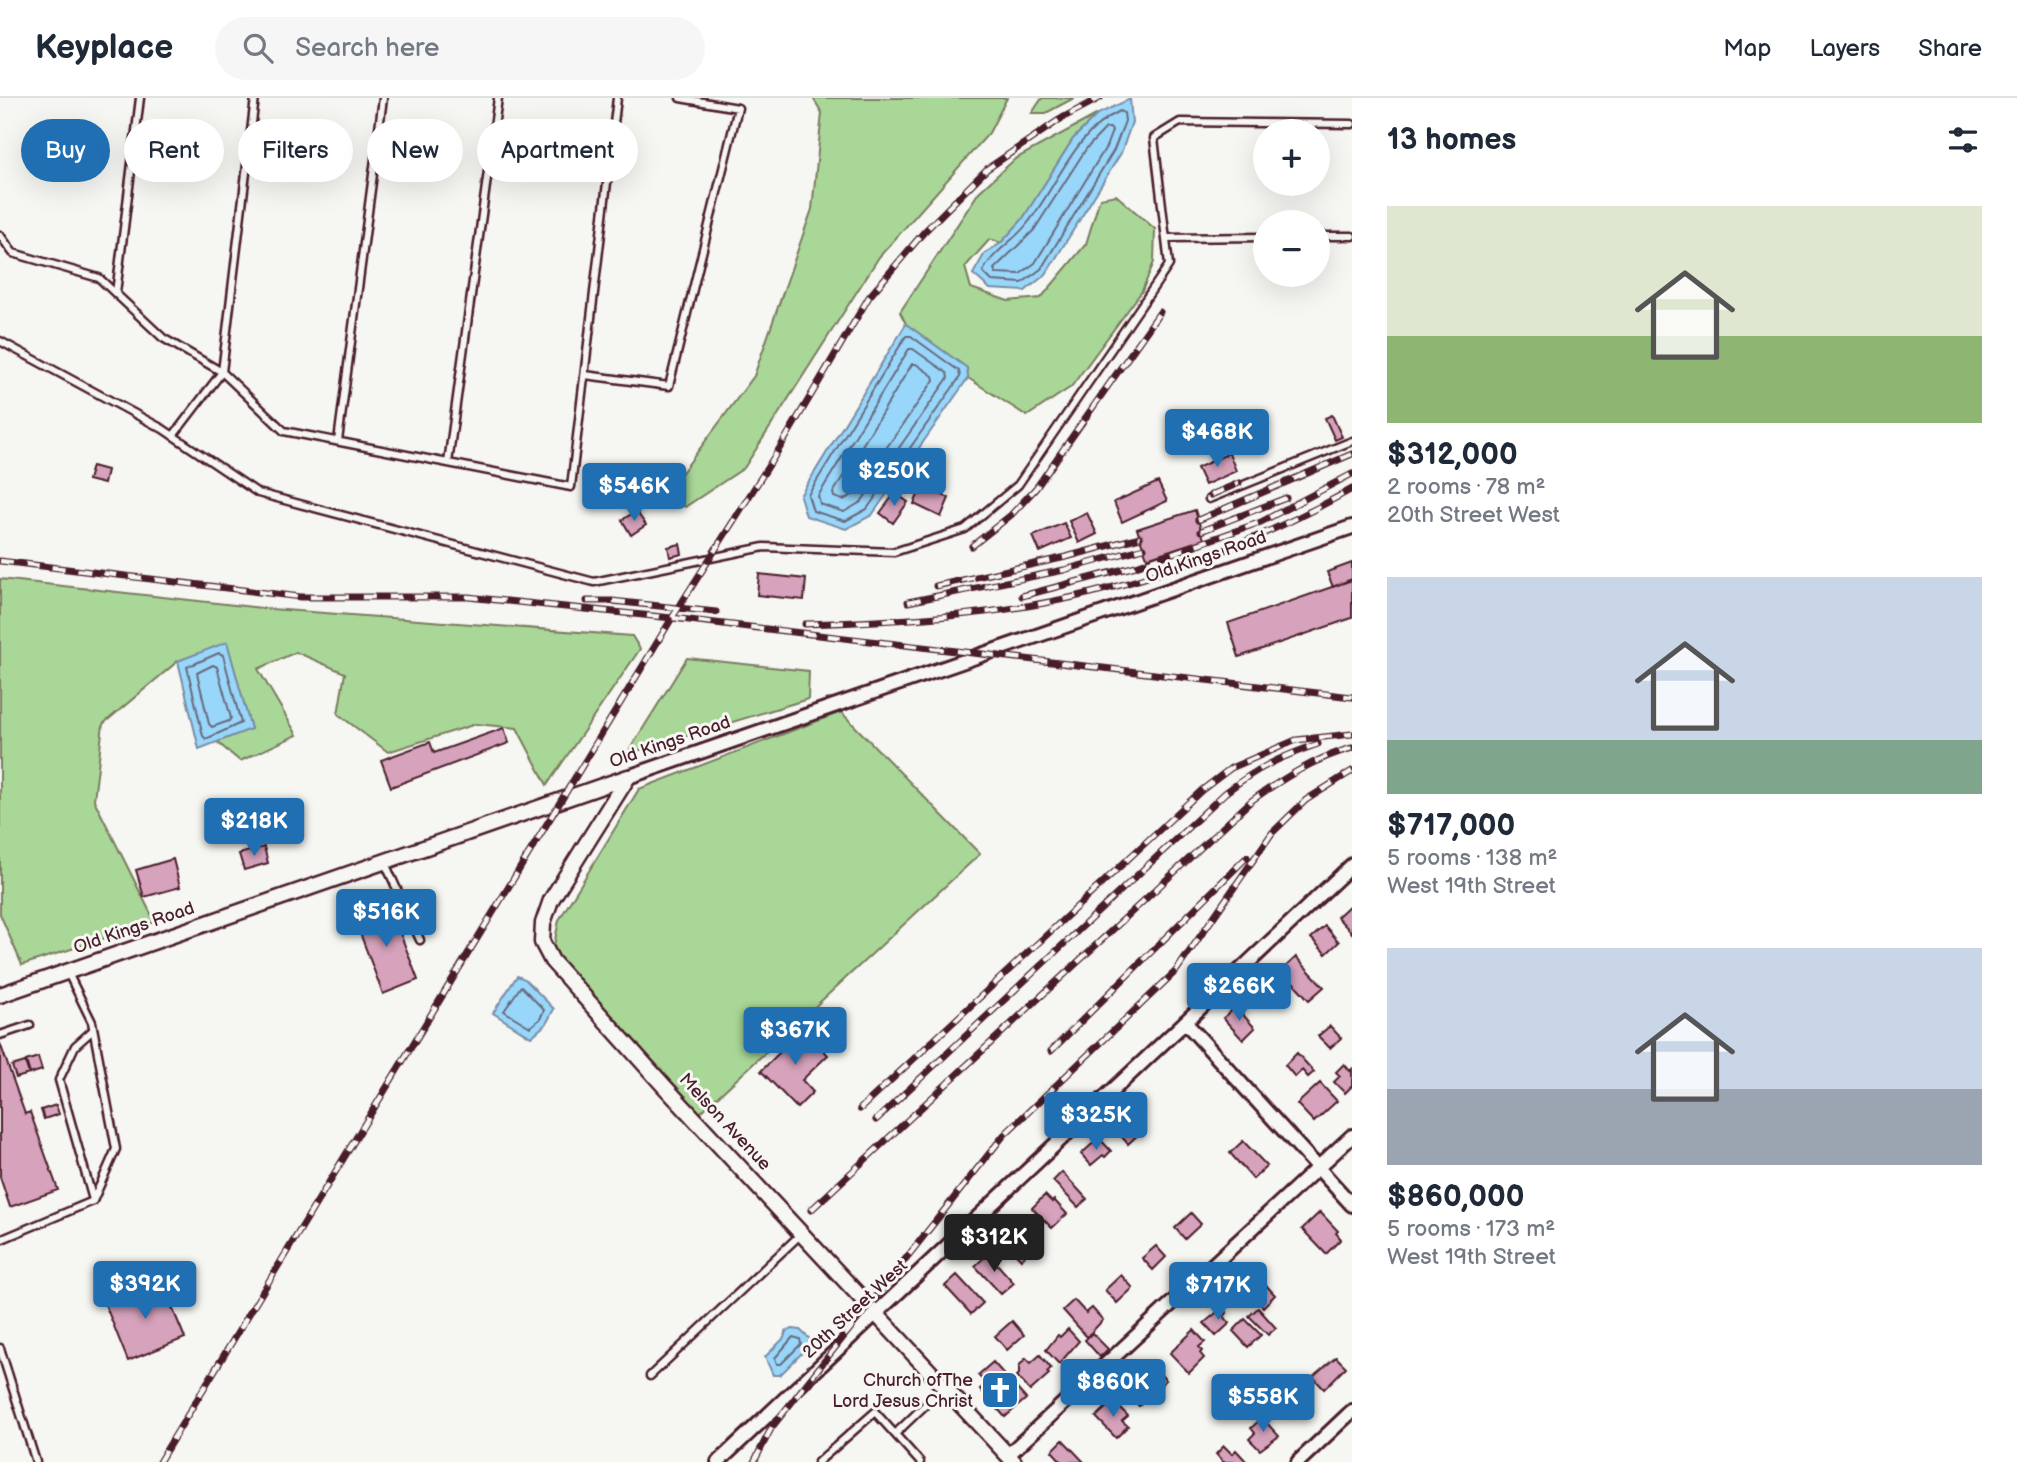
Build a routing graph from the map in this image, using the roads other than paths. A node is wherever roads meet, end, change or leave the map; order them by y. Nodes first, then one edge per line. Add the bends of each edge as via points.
1 (140, 98) edge
2 (256, 98) edge
3 (383, 98) edge
4 (498, 98) edge
5 (617, 98) edge
6 (680, 98) edge
7 (1352, 124) edge
8 (0, 235) edge
9 (1330, 236) edge
10 (1352, 236) edge
11 (1253, 237) edge
12 (1166, 238) junction
13 (116, 293) junction
14 (0, 341) edge
15 (222, 372) junction
16 (584, 375) junction
17 (173, 436) junction
18 (1352, 441) edge
19 (338, 442) junction
20 (448, 463) junction
21 (1209, 499) dead end
22 (1352, 527) edge
23 (628, 777) junction
24 (384, 861) junction
25 (1352, 864) edge
26 (420, 940) dead end
27 (67, 971) junction
28 (0, 995) edge
29 (1185, 1022) junction
30 (30, 1025) dead end
31 (93, 1030) junction
32 (0, 1035) edge
33 (1352, 1136) edge
34 (1318, 1168) junction
35 (93, 1201) junction
36 (1352, 1205) edge
37 (802, 1233) junction
38 (0, 1240) edge
39 (876, 1313) junction
40 (0, 1349) edge
41 (650, 1376) dead end
42 (944, 1387) junction
43 (1352, 1411) edge
44 (895, 1434) junction
45 (1011, 1459) edge
46 (36, 1462) edge
47 (718, 1462) edge
48 (818, 1462) edge
49 (920, 1462) edge
50 (1298, 1462) edge

1 - 13 lane
2 - 15 lane
3 - 19 lane
4 - 20 lane
5 - 16 lane
6 - 16 lane via 738,108 669,386
7 - 12 lane via 1180,122 1154,138
8 - 13 lane via 13,253 99,278
9 - 10 lane
11 - 12 lane
12 - 17 lane via 1169,265 1018,485 965,529 894,552 764,547 594,582 258,493
13 - 15 lane via 163,338
14 - 17 lane
15 - 17 lane
15 - 19 lane via 284,431
16 - 20 lane via 571,487
18 - 21 lane
19 - 20 lane
22 - 23 street, Old Kings Road
23 - 24 street, Old Kings Road
23 - 37 street, Melson Avenue via 551,900 542,923 542,942 552,961
24 - 26 lane
24 - 27 street, Old Kings Road
25 - 29 street, 20th Street West
27 - 28 street, Old Kings Road
27 - 31 lane
29 - 34 street
29 - 39 street, 20th Street West
30 - 32 lane
31 - 35 lane via 116,1149
31 - 35 lane via 75,1046 59,1080
33 - 34 street
34 - 36 street
34 - 45 street
35 - 38 lane
37 - 39 street, Melson Avenue
37 - 41 lane
39 - 42 street, Melson Avenue
39 - 47 street, 20th Street West
40 - 46 lane
42 - 44 lane
42 - 45 street, Melson Avenue
43 - 50 street
44 - 48 lane via 875,1412
44 - 49 lane

